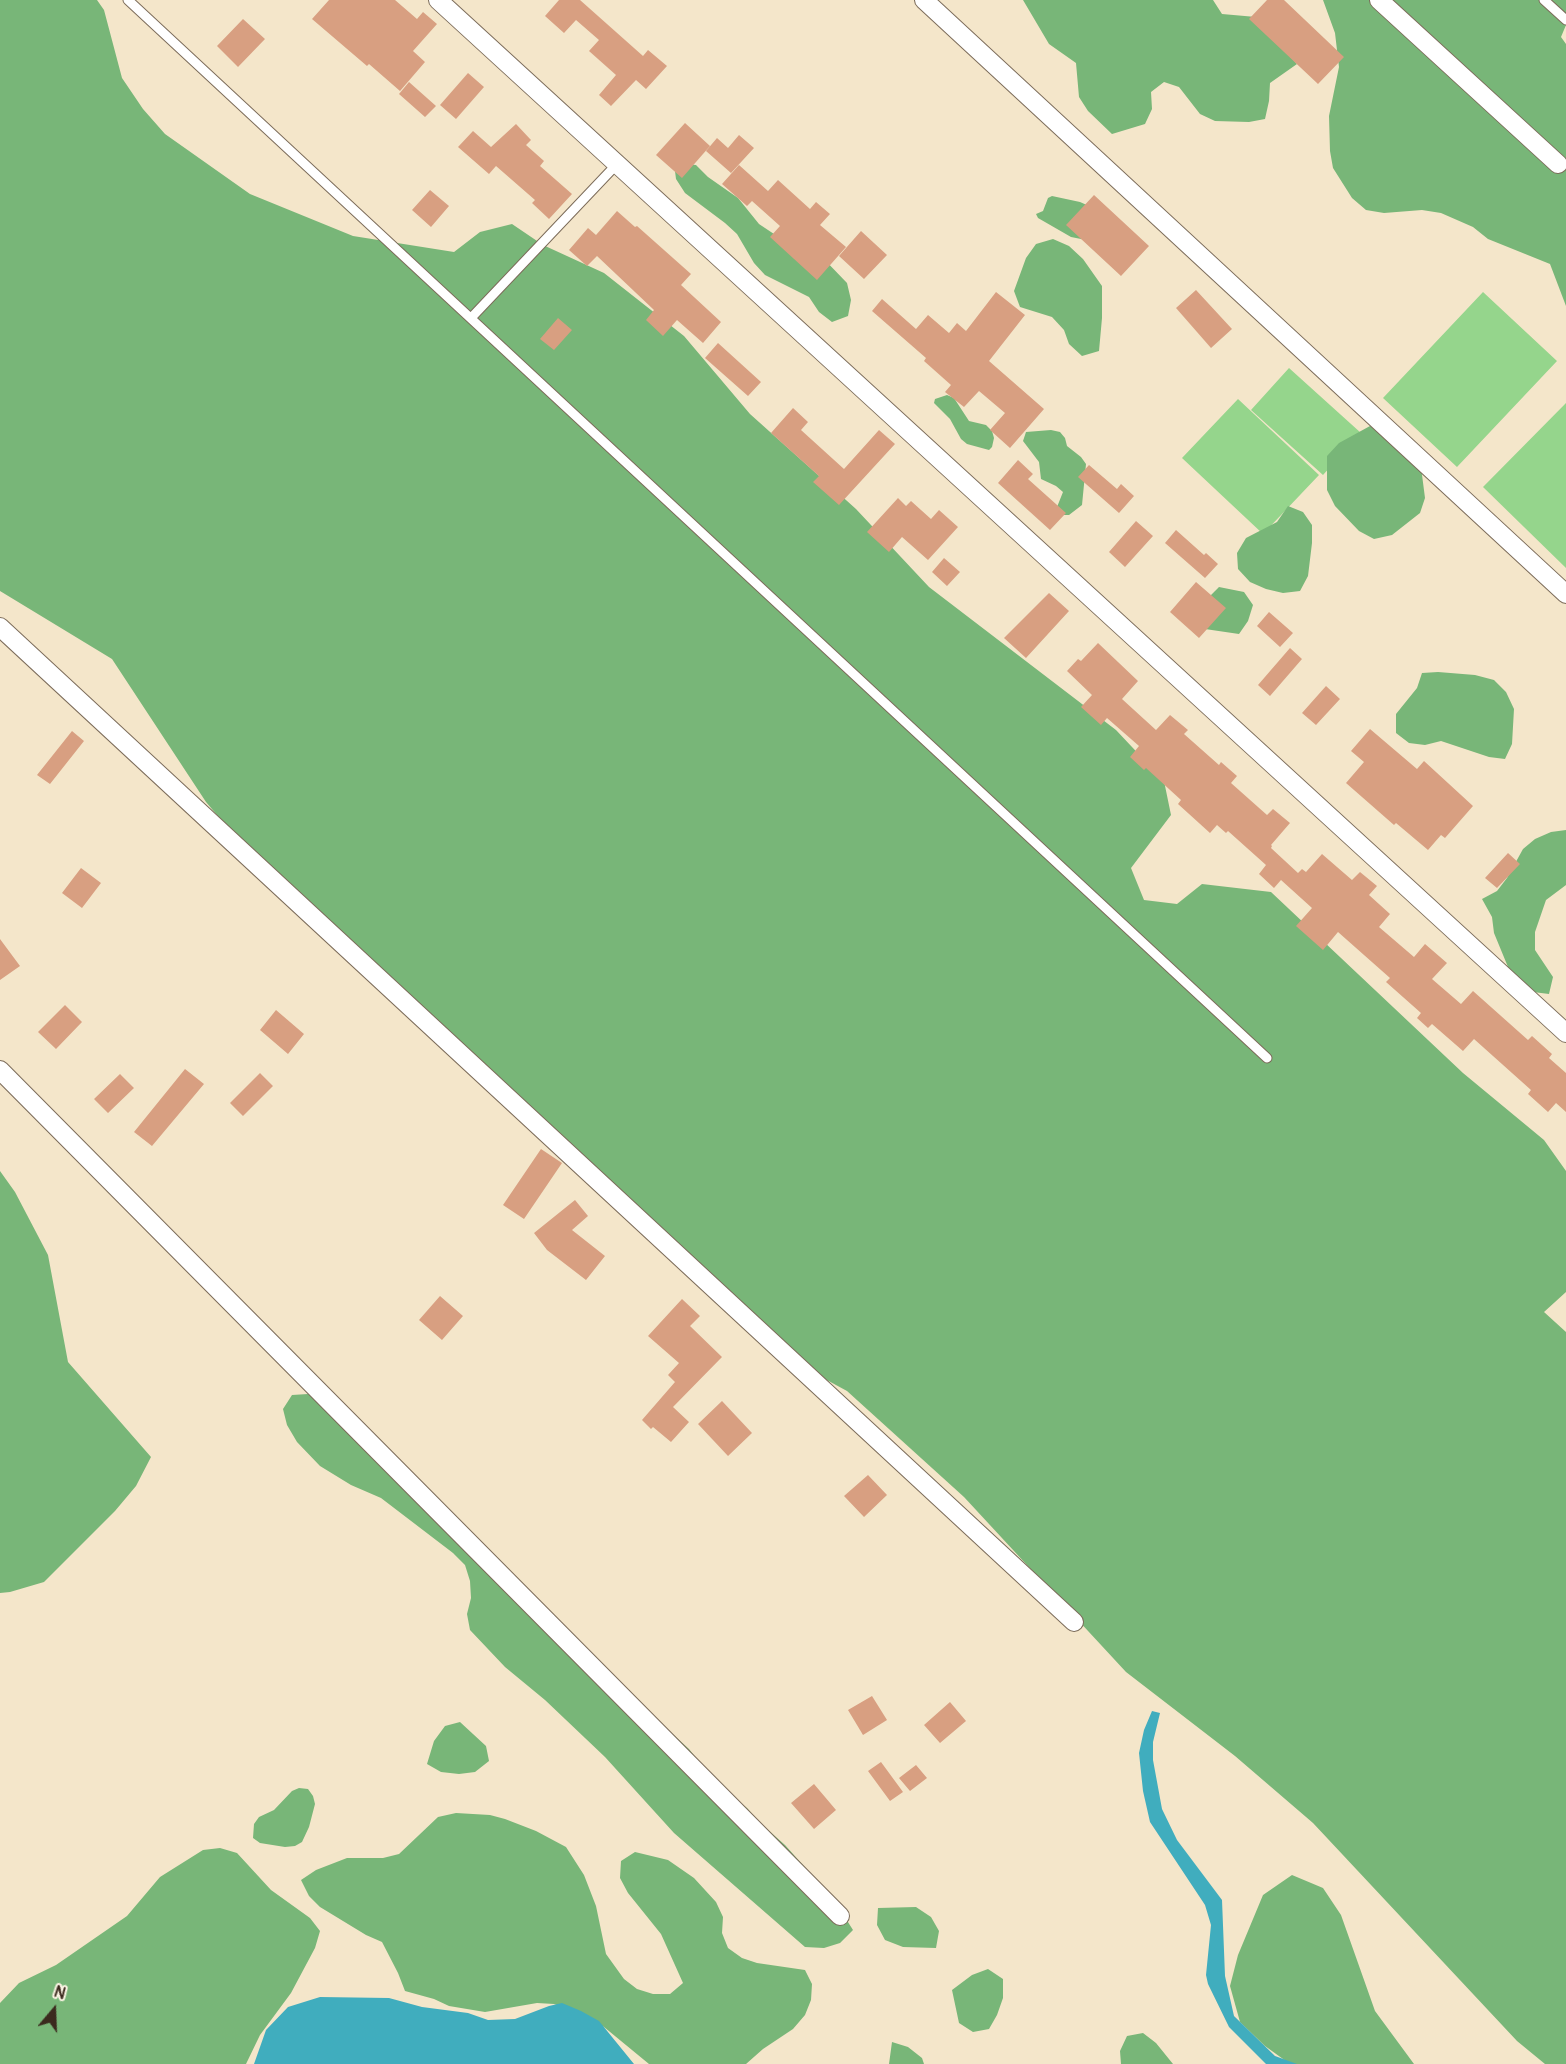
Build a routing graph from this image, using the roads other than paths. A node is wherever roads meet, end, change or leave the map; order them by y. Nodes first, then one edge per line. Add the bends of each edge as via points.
1 (128, 0) edge
2 (438, 0) edge
3 (924, 0) edge
4 (1379, 0) edge
5 (1544, 0) edge
6 (1566, 20) edge
7 (617, 164) junction
8 (1558, 164) dead end
9 (471, 318) junction
10 (1566, 594) edge
11 (0, 627) edge
12 (1566, 1033) edge
13 (1267, 1058) dead end
14 (0, 1070) edge
15 (1074, 1622) dead end
16 (840, 1916) dead end

1 - 9 lane
2 - 7 street
3 - 10 street
4 - 8 street
5 - 6 lane
7 - 9 lane
7 - 12 street
9 - 13 lane
11 - 15 street
14 - 16 street

